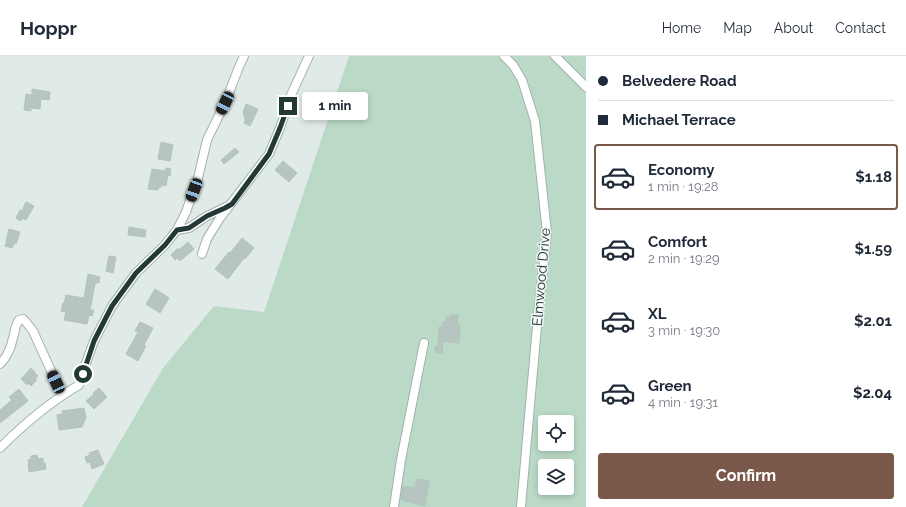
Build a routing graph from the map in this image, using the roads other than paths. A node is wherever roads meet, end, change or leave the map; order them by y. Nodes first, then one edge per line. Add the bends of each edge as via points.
1 (244, 56) edge
2 (309, 56) edge
3 (504, 56) edge
4 (555, 56) edge
5 (586, 87) edge
6 (232, 204) junction
7 (177, 230) junction
8 (202, 254) dead end
9 (424, 343) dead end
10 (0, 364) edge
11 (62, 395) junction
12 (0, 448) edge
13 (394, 507) edge
14 (521, 507) edge

1 - 7 street via 207,140 198,178
2 - 6 street via 269,154
3 - 14 street, Elmwood Drive via 522,80 535,121 547,234
4 - 5 street
6 - 7 street via 189,228
6 - 8 street via 207,239
7 - 11 street via 136,273 112,306 94,341 79,385
9 - 13 street
10 - 11 street via 9,352 16,324 23,319 32,331
11 - 12 street via 17,430

